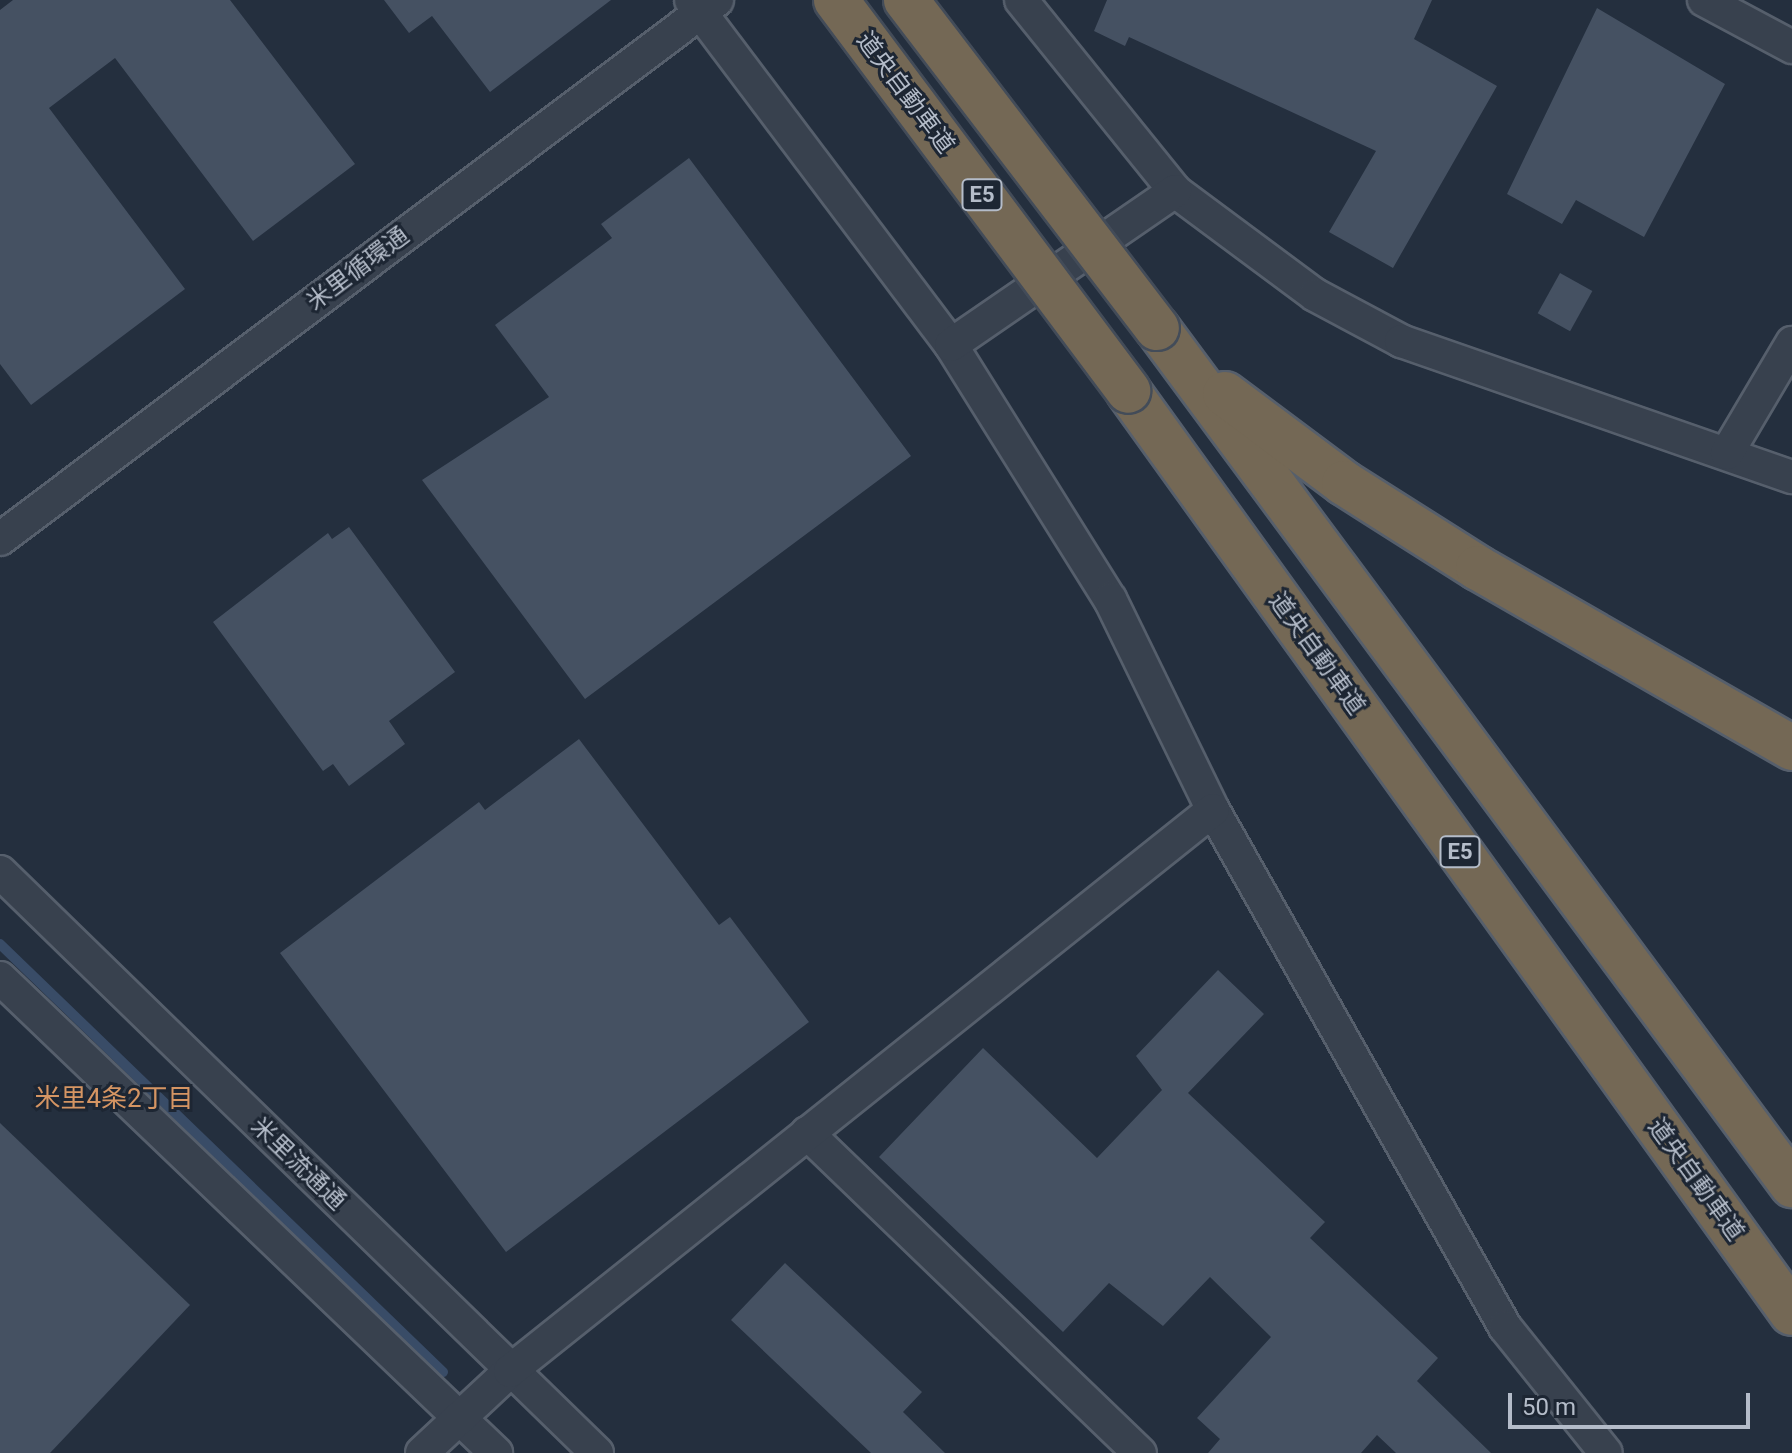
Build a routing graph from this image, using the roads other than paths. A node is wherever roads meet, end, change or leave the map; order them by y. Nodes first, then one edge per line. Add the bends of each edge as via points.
1 (836, 0) edge
2 (906, 0) edge
3 (1021, 0) edge
4 (1704, 0) edge
5 (703, 4) edge
6 (1792, 47) edge
7 (1175, 191) junction
8 (1792, 343) edge
9 (951, 345) junction
10 (1188, 367) junction
11 (1727, 453) junction
12 (1792, 477) edge
13 (0, 539) edge
14 (1792, 748) edge
15 (1213, 810) junction
16 (0, 872) edge
17 (0, 978) edge
18 (807, 1133) junction
19 (1792, 1185) edge
20 (1792, 1313) edge
21 (510, 1371) junction
22 (457, 1415) junction
23 (422, 1453) edge
24 (496, 1453) edge
25 (597, 1453) edge
26 (1140, 1453) edge
27 (1606, 1453) edge

1 - 20 highway, 道央自動車道 / E5, bridge via 1128,391
2 - 10 highway, E5, bridge
3 - 7 street
4 - 6 street
5 - 9 street
5 - 13 street, 米里循環通
7 - 9 street
7 - 11 street via 1315,295 1401,341
8 - 11 street
9 - 15 street via 1110,599
10 - 14 highway, E5 via 1344,483 1464,559
10 - 19 highway, E5
11 - 12 street
15 - 18 street
15 - 27 street via 1505,1327
16 - 21 street, 米里流通通
17 - 22 street
18 - 21 street
18 - 26 street
21 - 22 street
21 - 25 street, 米里流通通
22 - 23 street
22 - 24 street

